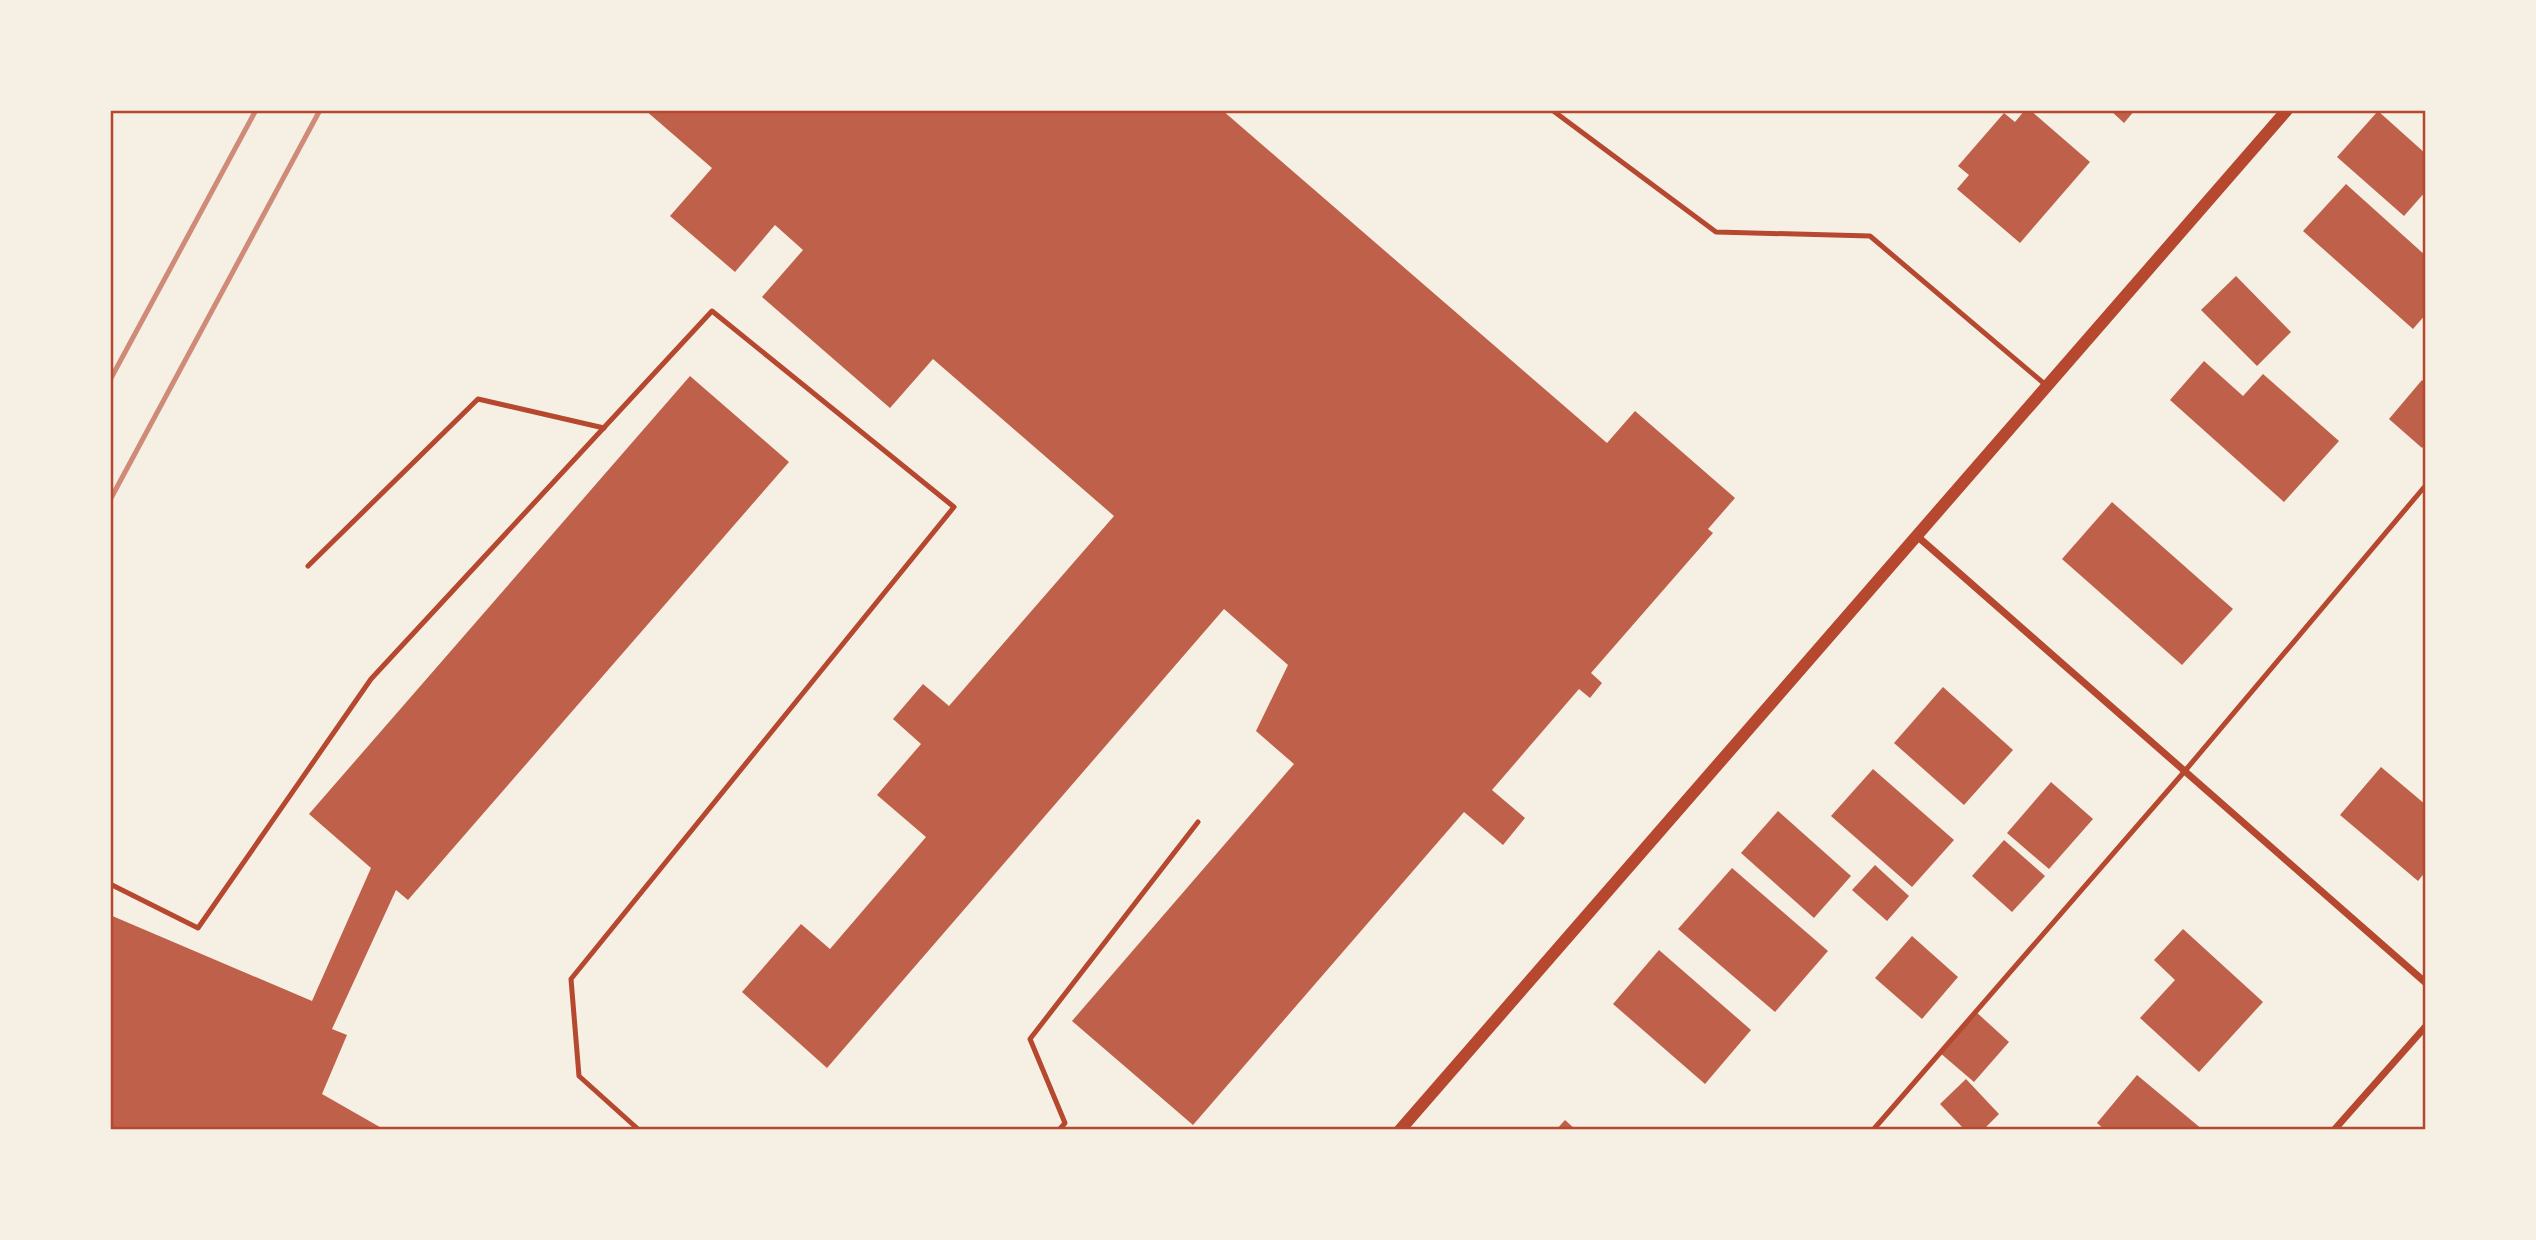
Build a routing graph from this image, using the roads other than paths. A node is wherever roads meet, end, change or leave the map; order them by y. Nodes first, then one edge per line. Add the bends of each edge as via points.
1 (1552, 110) edge
2 (2287, 110) edge
3 (2047, 386) junction
4 (604, 428) junction
5 (2426, 485) edge
6 (1917, 536) junction
7 (308, 566) dead end
8 (2184, 772) junction
9 (1198, 822) dead end
10 (110, 884) edge
11 (2426, 983) edge
12 (2426, 1026) edge
13 (639, 1130) edge
14 (1059, 1130) edge
15 (1400, 1130) edge
16 (1873, 1130) edge
17 (2334, 1130) edge

1 - 3 lane via 1716,232 1870,236
2 - 3 street
3 - 6 street
4 - 7 lane via 478,399
4 - 10 lane via 371,680 198,928
4 - 13 lane via 712,311 954,507 571,979 579,1076
5 - 8 lane
6 - 8 street
6 - 15 street
8 - 11 street
8 - 16 lane
9 - 14 lane via 1030,1039 1065,1123
12 - 17 street

